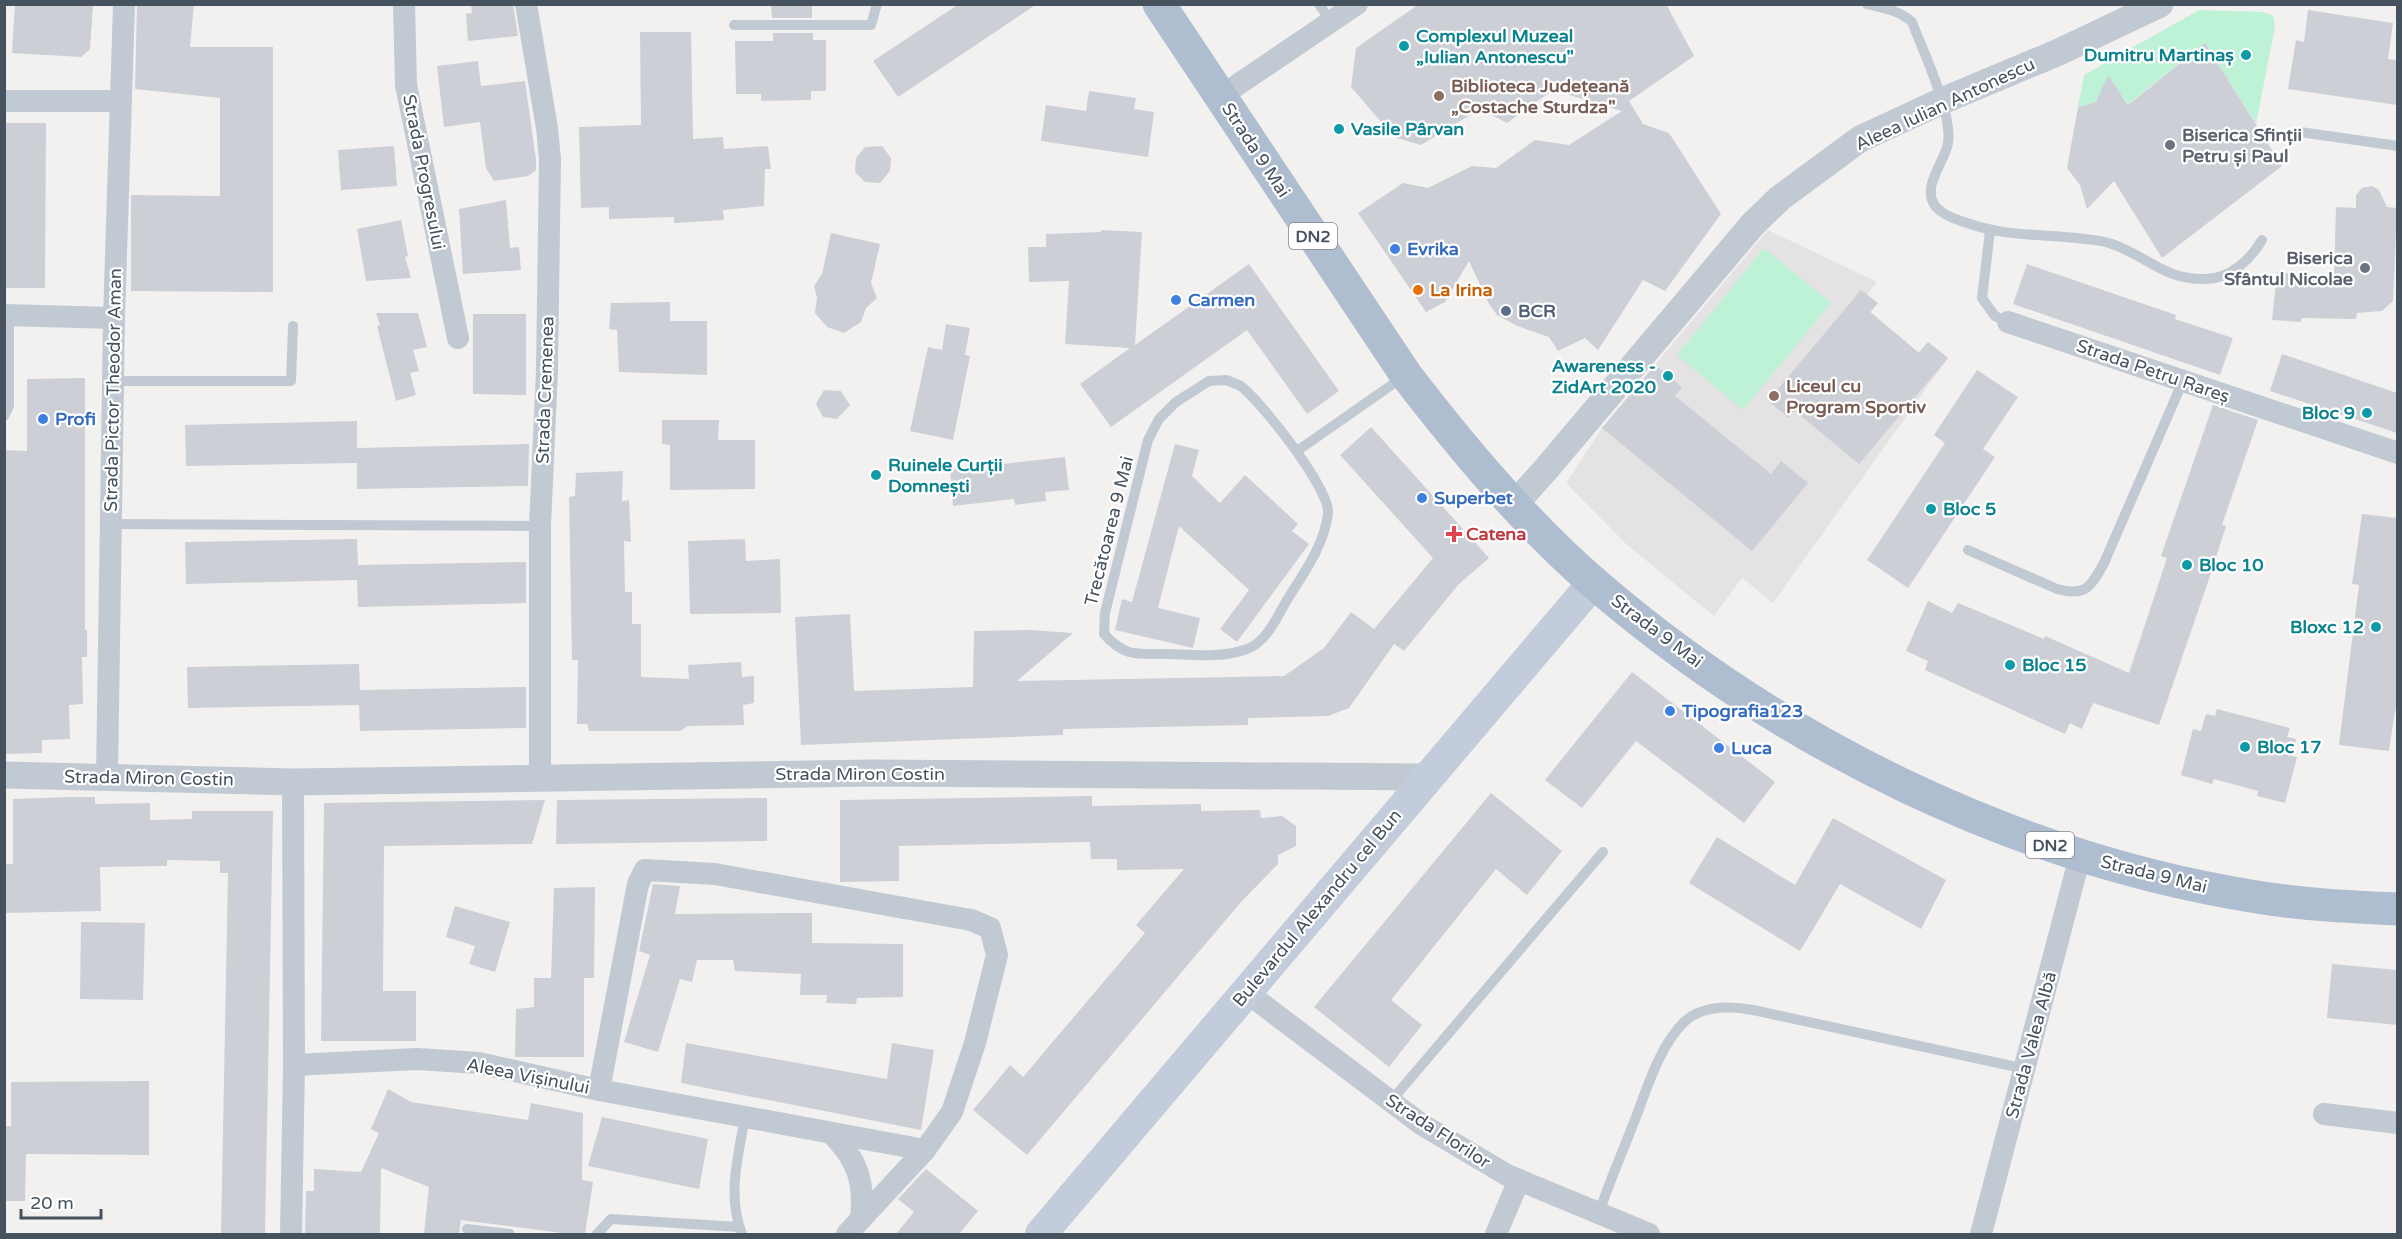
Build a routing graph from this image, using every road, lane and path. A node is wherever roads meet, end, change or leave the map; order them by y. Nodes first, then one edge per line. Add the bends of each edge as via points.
1 (124, 4) edge
2 (405, 4) edge
3 (526, 4) edge
4 (877, 4) edge
5 (1159, 4) edge
6 (1357, 4) edge
7 (1867, 4) edge
8 (2160, 4) edge
9 (1325, 13) edge
10 (734, 25) dead end
11 (1221, 96) junction
12 (4, 101) edge
13 (120, 101) junction
14 (1942, 101) junction
15 (2300, 132) dead end
16 (2397, 146) edge
17 (1990, 231) junction
18 (2262, 240) dead end
19 (7, 315) edge
20 (114, 318) junction
21 (2008, 322) joint
22 (293, 326) dead end
23 (458, 338) dead end
24 (1406, 375) junction
25 (113, 381) junction
26 (2183, 381) junction
27 (4, 416) edge
28 (1297, 451) junction
29 (2397, 453) edge
30 (1514, 505) junction
31 (110, 524) junction
32 (540, 526) junction
33 (1968, 550) dead end
34 (1594, 582) junction
35 (4, 775) edge
36 (107, 776) junction
37 (1427, 777) junction
38 (540, 778) junction
39 (293, 782) junction
40 (1604, 852) dead end
41 (2080, 856) junction
42 (2397, 909) edge
43 (1246, 992) junction
44 (294, 1065) junction
45 (2026, 1069) junction
46 (599, 1090) junction
47 (1391, 1101) junction
48 (2324, 1114) dead end
49 (745, 1117) junction
50 (2397, 1123) edge
51 (831, 1133) junction
52 (925, 1150) junction
53 (1519, 1180) junction
54 (1599, 1214) junction
55 (854, 1227) edge
56 (467, 1229) dead end
57 (741, 1231) edge
58 (291, 1234) edge
59 (510, 1234) edge
60 (597, 1234) edge
61 (1041, 1234) edge
62 (1496, 1234) edge
63 (1649, 1234) edge
64 (1981, 1234) edge

1 - 13 street, Strada Pictor Theodor Aman
2 - 23 street, Strada Progresului via 406,85
3 - 32 street, Strada Cremenea via 550,159
4 - 10 lane via 870,25
5 - 11 main road, Strada 9 Mai / DN2
6 - 9 street
7 - 14 lane via 1892,10 1912,22
8 - 14 street, Aleea Iulian Antonescu
9 - 11 street
11 - 24 main road, Strada 9 Mai / DN2
12 - 13 street
13 - 20 street, Strada Pictor Theodor Aman
14 - 17 lane via 1949,132 1944,157 1934,174 1934,206 1944,214
14 - 30 street, Aleea Iulian Antonescu via 1860,139 1752,224
15 - 16 lane
17 - 18 lane via 2112,244 2158,269 2182,278 2207,280 2227,274 2251,258
17 - 21 lane, Strada Petru Rareș via 1982,298 1995,316
19 - 20 street
19 - 27 lane via 9,406
20 - 25 street, Strada Pictor Theodor Aman
21 - 26 street, Strada Petru Rareș
22 - 25 lane via 291,381
24 - 28 lane
24 - 30 main road, Strada 9 Mai / DN2
25 - 31 street, Strada Pictor Theodor Aman
26 - 29 street, Strada Petru Rareș
26 - 33 lane via 2104,563 2094,582 2082,592 2057,589
28 - 28 lane, Trecătoarea 9 Mai via 1321,489 1329,512 1317,549 1268,632 1250,649 1230,653 1128,653 1116,647 1104,634 1105,613 1148,440 1159,419 1176,402 1209,381 1226,380 1242,387
30 - 34 main road, Strada 9 Mai / DN2
31 - 32 lane
31 - 36 street, Strada Pictor Theodor Aman
32 - 38 street, Strada Cremenea
34 - 37 main road, Bulevardul Alexandru cel Bun
34 - 41 main road, Strada 9 Mai / DN2 via 1733,687 1837,750 1959,810
35 - 36 street, Strada Miron Costin
36 - 39 street, Strada Miron Costin
37 - 38 street, Strada Miron Costin via 872,773
37 - 43 main road, Bulevardul Alexandru cel Bun
38 - 39 street, Strada Miron Costin
39 - 44 street
40 - 47 lane
41 - 42 main road, Strada 9 Mai / DN2 via 2182,883 2265,898
41 - 45 street, Strada Valea Albă
43 - 47 street, Strada Florilor
43 - 61 main road, Bulevardul Alexandru cel Bun
44 - 46 street, Aleea Vișinului via 417,1059 479,1063
44 - 58 street
45 - 54 lane via 1753,1010 1730,1006 1708,1010 1684,1022 1657,1065
45 - 64 street, Strada Valea Albă
46 - 49 street, Aleea Vișinului
46 - 52 street via 638,884 645,870 715,874 971,920 990,928 997,955 975,1043 952,1112
47 - 53 street, Strada Florilor via 1421,1124
48 - 50 street
49 - 51 street, Aleea Vișinului
49 - 57 lane via 733,1180 735,1216
51 - 52 street, Aleea Vișinului
51 - 55 street via 856,1165 863,1199
52 - 55 street
53 - 54 street, Strada Florilor
53 - 62 street
54 - 63 street, Strada Florilor
56 - 59 lane
57 - 60 lane via 611,1219

